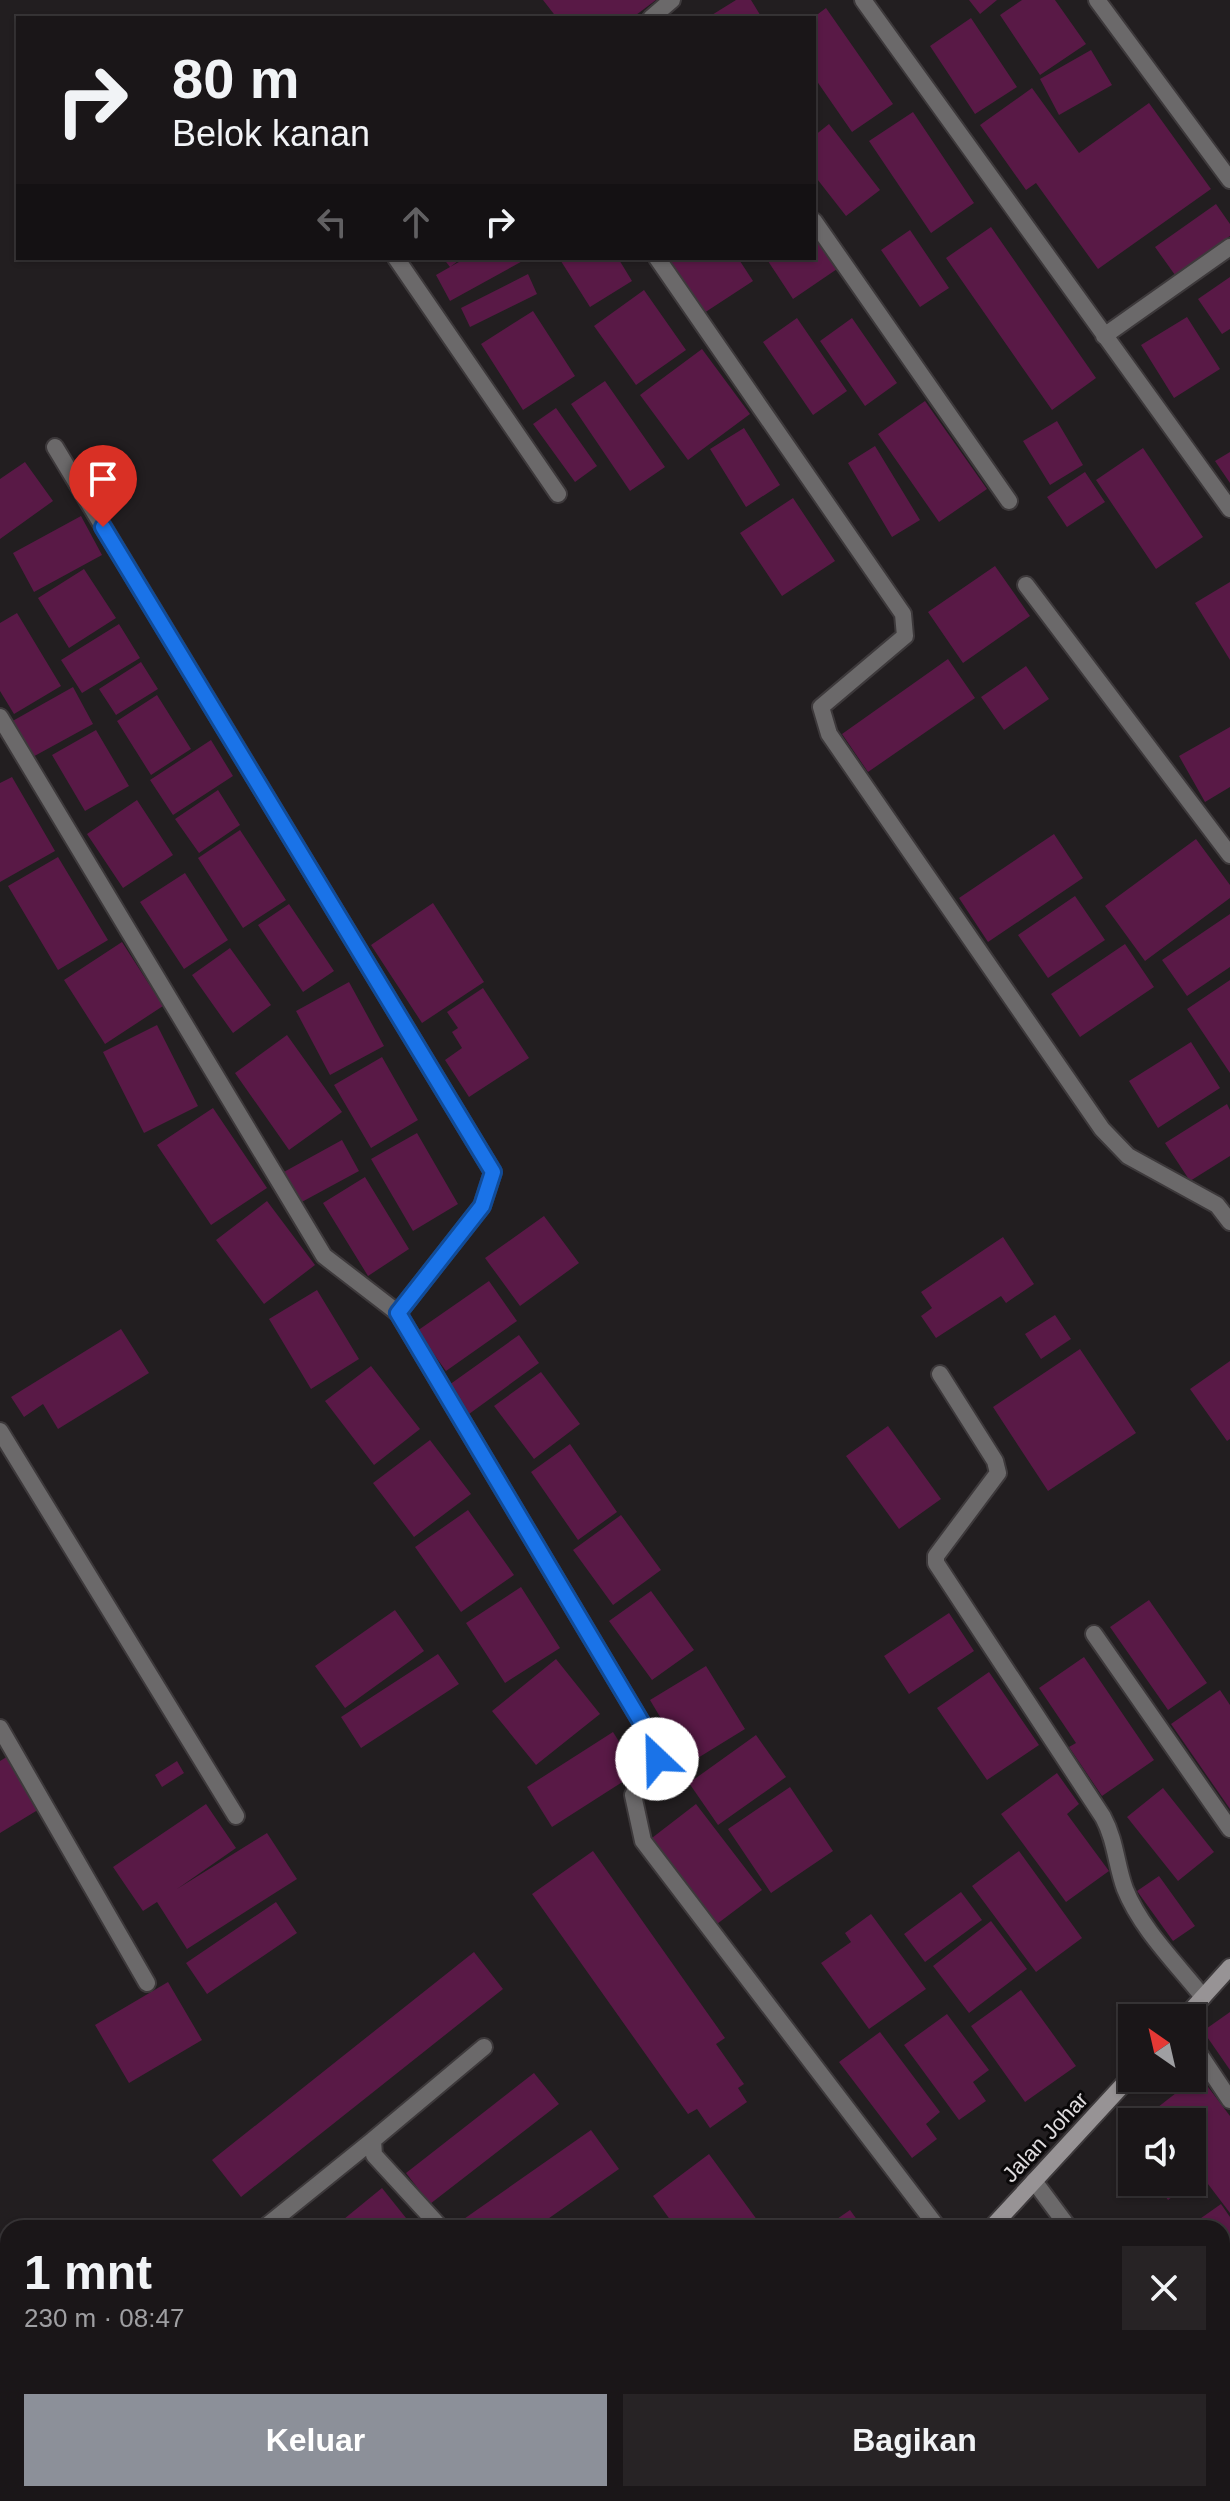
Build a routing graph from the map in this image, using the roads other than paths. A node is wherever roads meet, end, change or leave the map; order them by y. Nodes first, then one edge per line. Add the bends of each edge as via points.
1 (863, 0) edge
2 (1097, 0) edge
3 (1230, 180) edge
4 (816, 224) edge
5 (1230, 247) edge
6 (397, 260) edge
7 (658, 260) edge
8 (1104, 336) junction
9 (55, 447) dead end
10 (558, 494) dead end
11 (1009, 501) dead end
12 (1230, 509) edge
13 (1026, 585) dead end
14 (0, 717) edge
15 (1230, 855) edge
16 (1230, 1222) edge
17 (398, 1313) junction
18 (940, 1374) dead end
19 (0, 1431) edge
20 (1094, 1634) dead end
21 (0, 1728) edge
22 (236, 1816) dead end
23 (1230, 1829) edge
24 (1230, 1967) edge
25 (147, 1983) dead end
26 (1203, 1997) junction
27 (1197, 2004) edge
28 (484, 2047) dead end
29 (1206, 2064) edge
30 (1118, 2090) edge
31 (1230, 2100) edge
32 (373, 2140) junction
33 (1034, 2181) junction
34 (274, 2220) edge
35 (434, 2220) edge
36 (932, 2220) edge
37 (998, 2220) edge
38 (1063, 2220) edge

1 - 8 street
2 - 3 street
4 - 11 street
5 - 8 street
6 - 10 street
7 - 16 street via 903,614 905,636 821,707 829,734 1102,1129 1128,1156 1217,1205
8 - 12 street
9 - 17 street via 493,1172 482,1206
13 - 15 street
14 - 17 street via 324,1256
17 - 36 street via 656,1747 657,1759 633,1795 643,1841
18 - 26 street via 998,1473 936,1563 1103,1817 1138,1915
19 - 22 street
20 - 23 street
21 - 25 street
24 - 26 street
26 - 27 street
28 - 32 street
29 - 31 street
30 - 33 street, Jalan Johar
32 - 34 street
32 - 35 street via 374,2155
33 - 37 street, Jalan Johar
33 - 38 street

